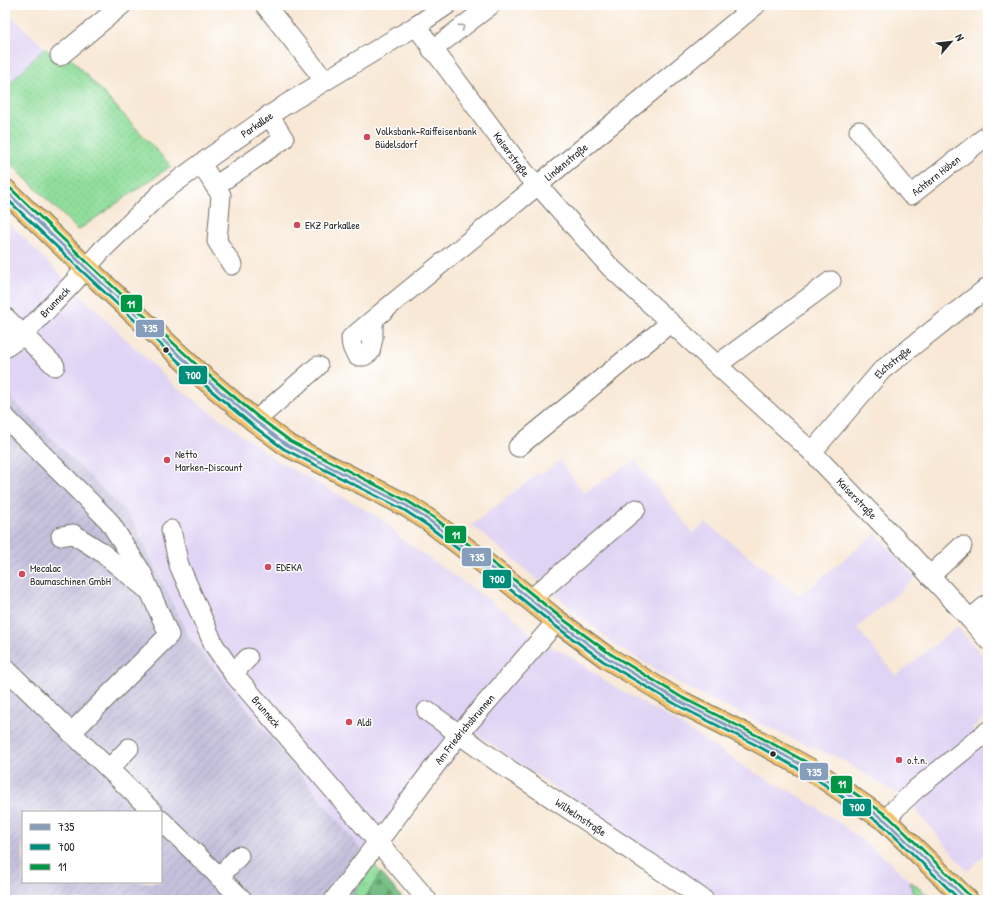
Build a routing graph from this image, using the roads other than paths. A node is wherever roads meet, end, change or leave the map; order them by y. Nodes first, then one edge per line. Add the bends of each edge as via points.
1 (265, 5) edge
2 (447, 5) edge
3 (491, 5) edge
4 (756, 5) edge
5 (115, 7) edge
6 (416, 26) junction
7 (432, 50) junction
8 (60, 56) dead end
9 (324, 81) junction
10 (270, 115) junction
11 (859, 132) dead end
12 (988, 135) edge
13 (201, 164) junction
14 (215, 186) junction
15 (538, 186) junction
16 (5, 191) edge
17 (232, 265) dead end
18 (86, 268) junction
19 (831, 281) dead end
20 (988, 287) edge
21 (5, 317) edge
22 (375, 318) dead end
23 (670, 323) junction
24 (23, 335) junction
25 (5, 348) edge
26 (717, 365) junction
27 (55, 366) dead end
28 (318, 366) dead end
29 (5, 417) edge
30 (255, 421) junction
31 (518, 447) dead end
32 (812, 452) junction
33 (636, 509) dead end
34 (171, 530) dead end
35 (61, 536) dead end
36 (962, 546) dead end
37 (930, 576) junction
38 (150, 591) junction
39 (531, 599) junction
40 (988, 604) edge
41 (970, 619) junction
42 (557, 621) junction
43 (988, 640) edge
44 (248, 658) dead end
45 (5, 668) edge
46 (233, 673) junction
47 (427, 711) dead end
48 (988, 731) edge
49 (71, 733) junction
50 (459, 734) junction
51 (129, 748) dead end
52 (108, 769) junction
53 (151, 811) edge
54 (162, 821) edge
55 (886, 821) junction
56 (378, 842) junction
57 (239, 856) dead end
58 (219, 877) junction
59 (242, 900) edge
60 (334, 900) edge
61 (427, 900) edge
62 (704, 900) edge
63 (967, 900) edge

1 - 9 street
2 - 6 street, Parkallee
7 -> 3 street
4 - 15 street, Lindenstraße
5 - 8 street
6 - 7 street, Kaiserstraße
6 - 9 street, Parkallee
7 - 15 street, Kaiserstraße via 526,174
9 - 10 street, Parkallee
10 - 13 street, Parkallee
10 - 14 street via 284,139
11 - 12 street, Achtern Höben via 911,195
13 - 14 street
13 - 18 street, Parkallee via 161,193
14 - 17 street via 221,195 217,241
15 - 22 street, Lindenstraße
15 - 23 street, Kaiserstraße via 610,267
16 - 18 main road
18 - 24 street, Brunneck
18 - 30 main road via 197,372
19 - 26 street
20 - 32 street, Elchstraße via 882,370
21 - 24 street
23 - 26 street, Kaiserstraße
23 - 31 street
24 - 25 street, Brunneck
24 - 27 street
26 - 32 street, Kaiserstraße
28 - 30 street
29 - 38 street via 109,521 142,573
30 - 39 main road via 287,445 407,506
32 - 37 street, Kaiserstraße
33 - 39 street
34 - 46 street, Brunneck via 178,565 214,645
35 - 38 street via 73,534 100,551
36 - 37 street
37 - 41 street, Kaiserstraße
38 - 49 street via 169,635
39 - 42 main road
40 - 41 street
41 - 43 street, Kaiserstraße
42 - 50 street, Am Friedrichsbrunnen
42 - 55 main road via 606,657 679,701 818,774
44 - 46 street
45 - 49 street
46 - 56 street, Brunneck
47 - 50 street, Wilhelmstraße
48 - 55 street via 916,789
49 - 52 street
50 - 56 street, Am Friedrichsbrunnen
50 - 62 street, Wilhelmstraße
51 - 52 street
52 - 53 street
54 - 58 street
55 - 63 main road
56 - 60 street, Am Friedrichsbrunnen
56 - 61 street
57 - 58 street
58 - 59 street

